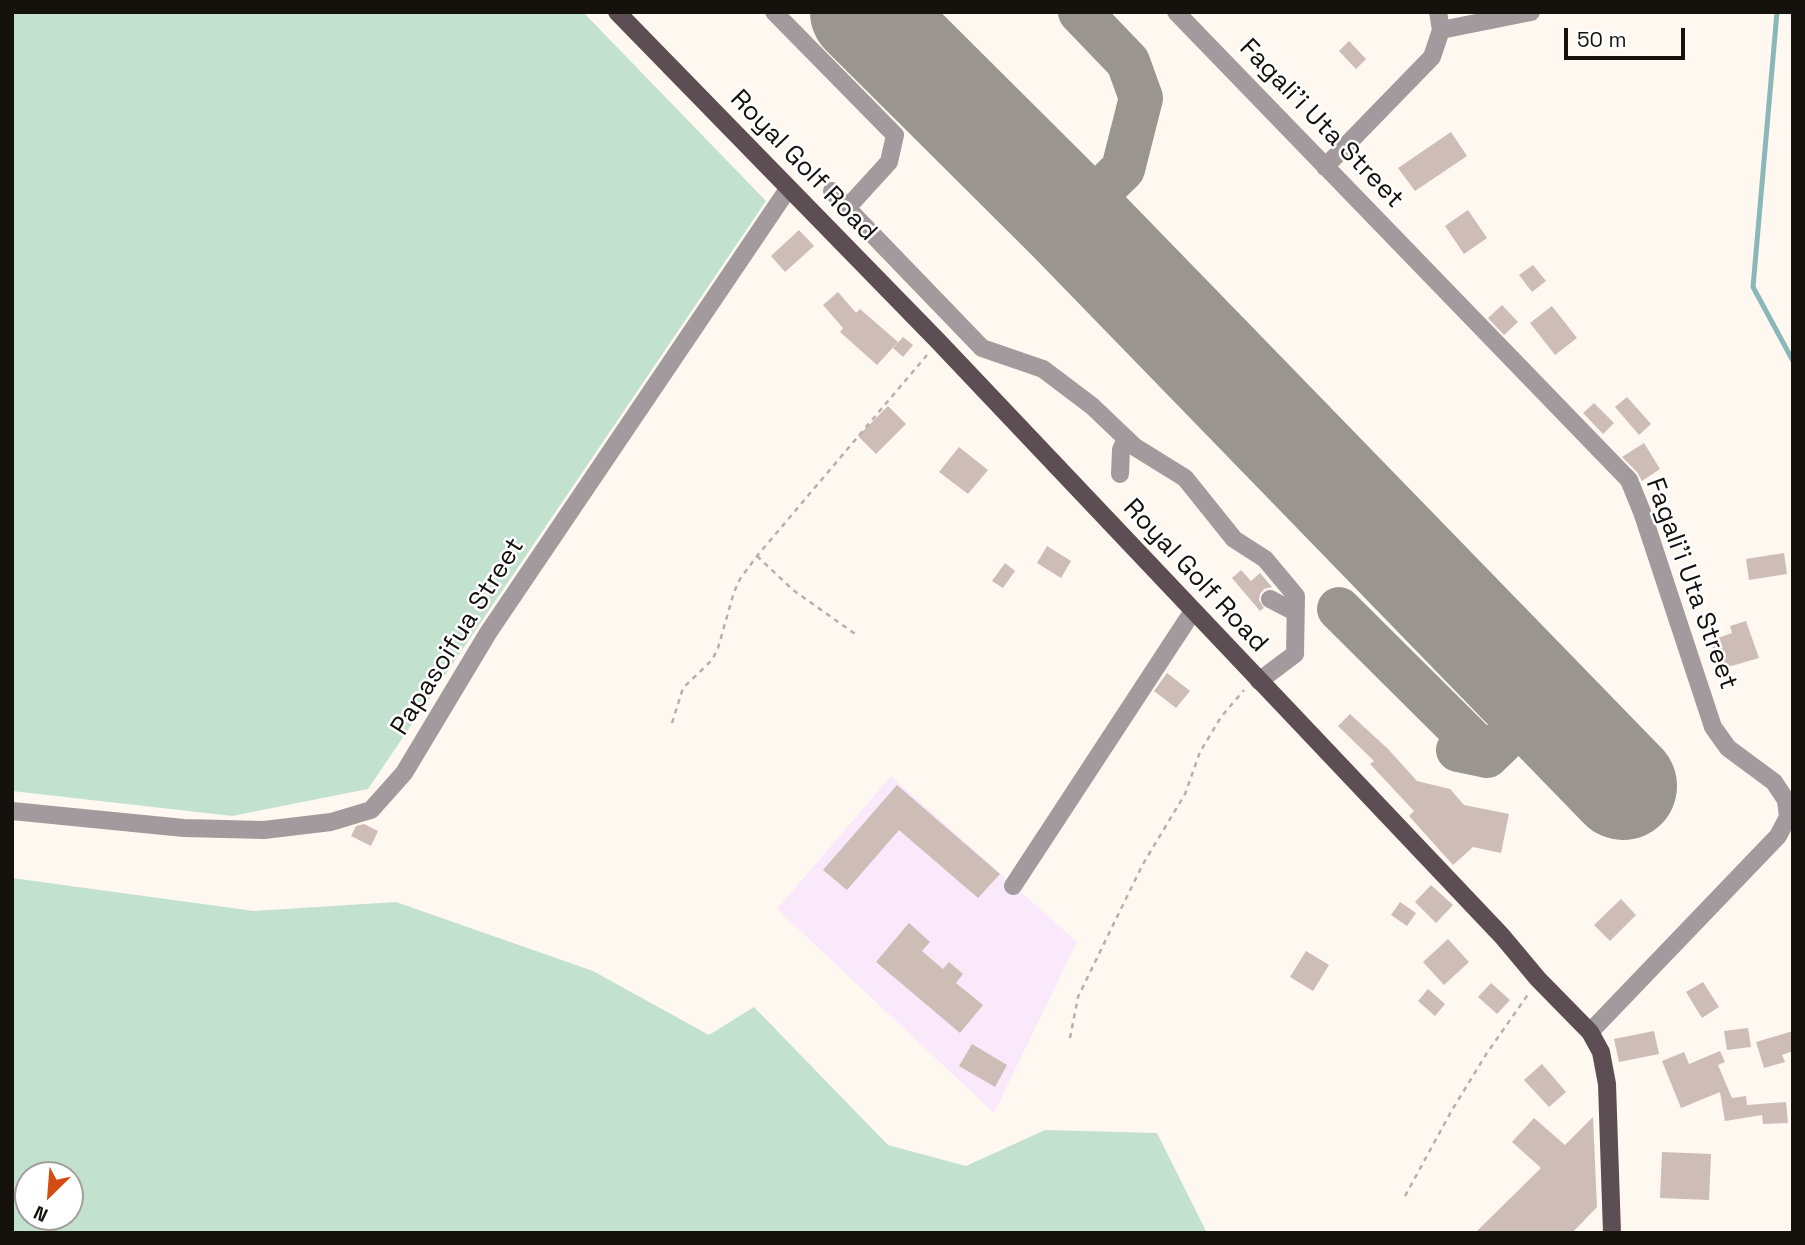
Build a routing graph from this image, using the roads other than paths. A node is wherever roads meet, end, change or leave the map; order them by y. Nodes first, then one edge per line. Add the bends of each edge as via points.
1 (617, 12) edge
2 (774, 12) edge
3 (1177, 12) edge
4 (1531, 12) edge
5 (1440, 21) edge
6 (1325, 167) junction
7 (788, 189) junction
8 (832, 191) dead end
9 (847, 208) junction
10 (1126, 438) junction
11 (1120, 474) dead end
12 (1270, 599) dead end
13 (1193, 611) junction
14 (1295, 612) junction
15 (1257, 679) junction
16 (12, 811) edge
17 (1013, 886) dead end
18 (1590, 1032) junction
19 (1612, 1233) edge

1 - 7 main road, Royal Golf Road
2 - 9 street via 895,135 889,162
3 - 6 street, Fagali'i Uta Street
4 - 5 street
5 - 6 street via 1432,57
6 - 18 street, Fagali'i Uta Street via 1629,480 1713,727 1728,748 1774,782 1786,800 1788,817 1778,836
7 - 13 main road, Royal Golf Road
7 - 16 street, Papasoifua Street via 488,633 404,773 371,810 331,822 264,830 184,828
8 - 9 street
9 - 10 street via 982,348 1043,369
10 - 11 street
10 - 14 street via 1185,478 1234,540 1265,559 1296,596
12 - 14 street
13 - 15 main road, Royal Golf Road
13 - 17 street
14 - 15 street via 1294,654
15 - 18 main road, Royal Golf Road
18 - 19 main road, Royal Golf Road via 1601,1052 1607,1084

